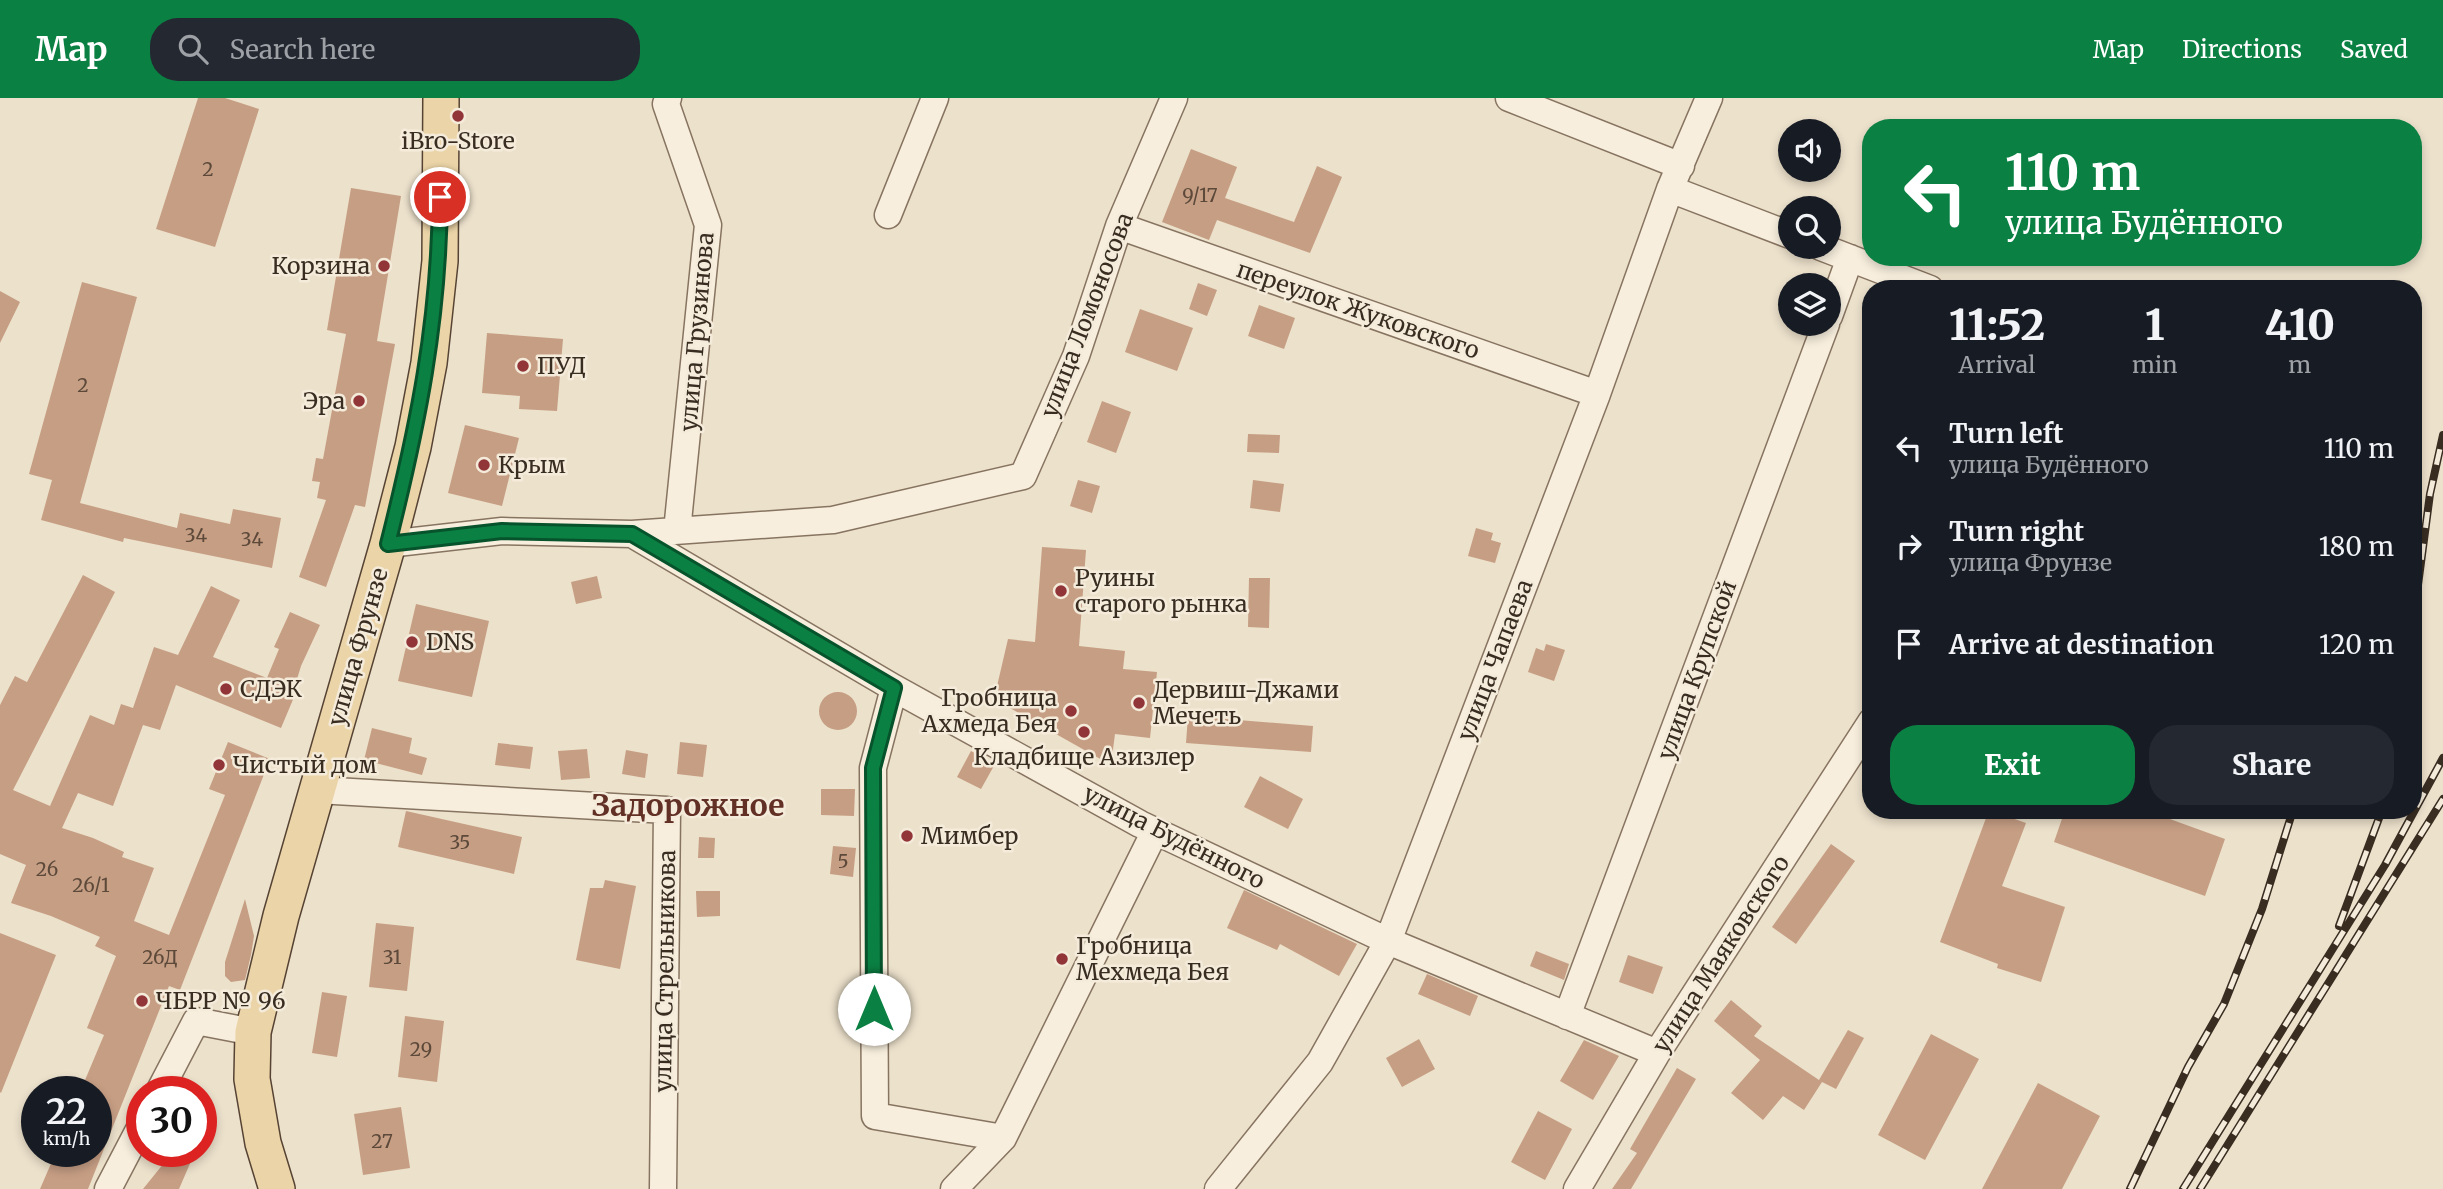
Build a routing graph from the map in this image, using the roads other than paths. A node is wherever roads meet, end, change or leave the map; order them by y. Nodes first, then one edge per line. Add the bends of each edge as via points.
1 (668, 98) edge
2 (935, 98) edge
3 (1174, 98) edge
4 (1509, 98) edge
5 (1709, 98) edge
6 (440, 100) edge
7 (1676, 177) junction
8 (888, 215) dead end
9 (1119, 226) junction
10 (1778, 229) edge
11 (1841, 255) edge
12 (1850, 258) junction
13 (1862, 263) edge
14 (1871, 266) edge
15 (1907, 280) edge
16 (1841, 283) edge
17 (1822, 336) edge
18 (1597, 394) junction
19 (677, 531) junction
20 (632, 534) junction
21 (388, 544) junction
22 (894, 688) junction
23 (1862, 736) edge
24 (317, 790) junction
25 (1155, 831) junction
26 (1388, 942) junction
27 (1567, 1016) junction
28 (253, 1032) junction
29 (1657, 1053) junction
30 (167, 1076) edge
31 (1003, 1138) junction
32 (126, 1155) edge
33 (108, 1189) edge
34 (277, 1189) edge
35 (663, 1189) edge
36 (954, 1189) edge
37 (1218, 1189) edge
38 (1577, 1189) edge

1 - 19 street, улица Грузинова via 666,104 708,225
2 - 8 street
3 - 9 street, улица Ломоносова
4 - 7 street
5 - 7 street, улица Чапаева
6 - 21 main road, улица Фрунзе via 440,261 429,363
7 - 10 street
7 - 18 street, улица Чапаева
9 - 18 street, переулок Жуковского
9 - 19 street, улица Ломоносова via 1076,356 1023,476 833,520
11 - 12 street
12 - 13 street
12 - 16 street
14 - 15 street
17 - 27 street, улица Крупской
18 - 26 street, улица Чапаева
19 - 20 street, улица Ломоносова
20 - 21 street, улица Будённого via 502,531
20 - 22 street, улица Будённого
21 - 24 main road, улица Фрунзе
22 - 25 street, улица Будённого
22 - 31 street via 873,768 875,1116
23 - 29 street, улица Маяковского
24 - 28 main road, улица Фрунзе
24 - 35 street, улица Стрельникова via 667,810
25 - 26 street, улица Будённого
25 - 31 street
26 - 27 street, улица Будённого
26 - 37 street, улица Чапаева via 1320,1062
27 - 29 street, улица Будённого
28 - 30 street via 196,1021
28 - 34 main road, улица Фрунзе via 252,1079
29 - 38 street, улица Маяковского
31 - 36 street
32 - 33 street

